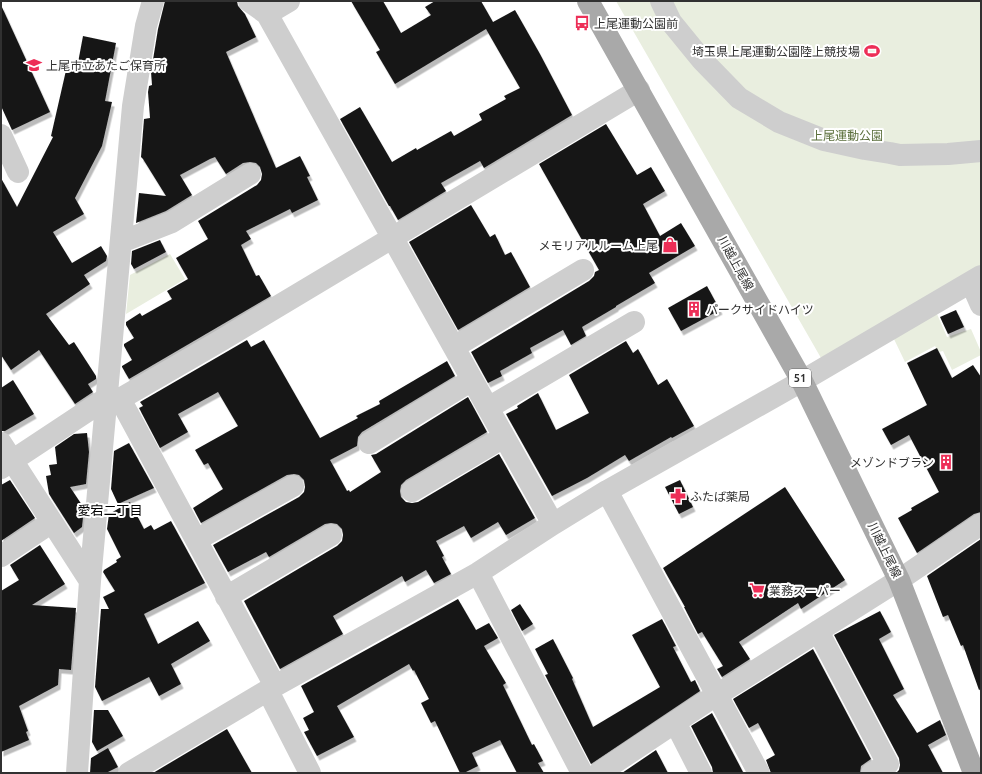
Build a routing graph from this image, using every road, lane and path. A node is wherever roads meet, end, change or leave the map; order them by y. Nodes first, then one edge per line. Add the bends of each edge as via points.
1 (153, 1) edge
2 (248, 1) edge
3 (289, 1) edge
4 (588, 1) edge
5 (662, 1) edge
6 (267, 14) junction
7 (639, 90) junction
8 (1, 135) edge
9 (981, 151) edge
10 (18, 172) dead end
11 (250, 174) dead end
12 (393, 238) junction
13 (121, 242) junction
14 (583, 270) dead end
15 (976, 279) edge
16 (981, 305) edge
17 (634, 322) dead end
18 (454, 347) junction
19 (472, 380) junction
20 (802, 381) junction
21 (113, 399) junction
22 (488, 408) junction
23 (504, 437) junction
24 (1, 443) edge
25 (370, 443) dead end
26 (7, 464) edge
27 (292, 486) dead end
28 (412, 491) dead end
29 (607, 491) junction
30 (52, 522) junction
31 (553, 524) junction
32 (981, 524) edge
33 (330, 535) dead end
34 (196, 540) junction
35 (1, 556) edge
36 (478, 573) junction
37 (900, 580) junction
38 (90, 581) junction
39 (226, 597) junction
40 (818, 631) junction
41 (272, 689) junction
42 (718, 694) junction
43 (675, 722) junction
44 (77, 773) edge
45 (129, 773) edge
46 (310, 773) edge
47 (582, 773) edge
48 (599, 773) edge
49 (701, 773) edge
50 (759, 773) edge
51 (872, 773) edge
52 (974, 773) edge

1 - 13 street via 146,26 133,106
2 - 6 street
3 - 6 street
4 - 7 main road, 川越上尾線 / 51
5 - 9 street via 671,22 738,98 779,122 824,140 895,154
6 - 12 street
7 - 12 street
7 - 20 main road, 川越上尾線 / 51
8 - 10 street
11 - 13 street via 172,222
12 - 18 street
12 - 21 street via 220,341
13 - 21 street
14 - 18 street
15 - 16 street
15 - 20 street
17 - 22 street
18 - 19 street
19 - 22 street
19 - 25 street
20 - 29 street
20 - 37 main road, 川越上尾線 / 51
21 - 26 street
21 - 34 street
21 - 38 street
22 - 23 street
23 - 28 street
23 - 31 street
24 - 26 street
26 - 30 street
27 - 34 street
29 - 31 street
29 - 42 street
30 - 35 street
30 - 38 street
31 - 36 street
32 - 37 street
33 - 39 street
34 - 39 street
36 - 41 street
36 - 47 street
37 - 40 street
37 - 52 main road, 川越上尾線 / 51
38 - 44 street
39 - 41 street
40 - 42 street
40 - 51 street via 888,764
41 - 45 street
41 - 46 street
42 - 43 street
42 - 50 street
43 - 48 street
43 - 49 street

